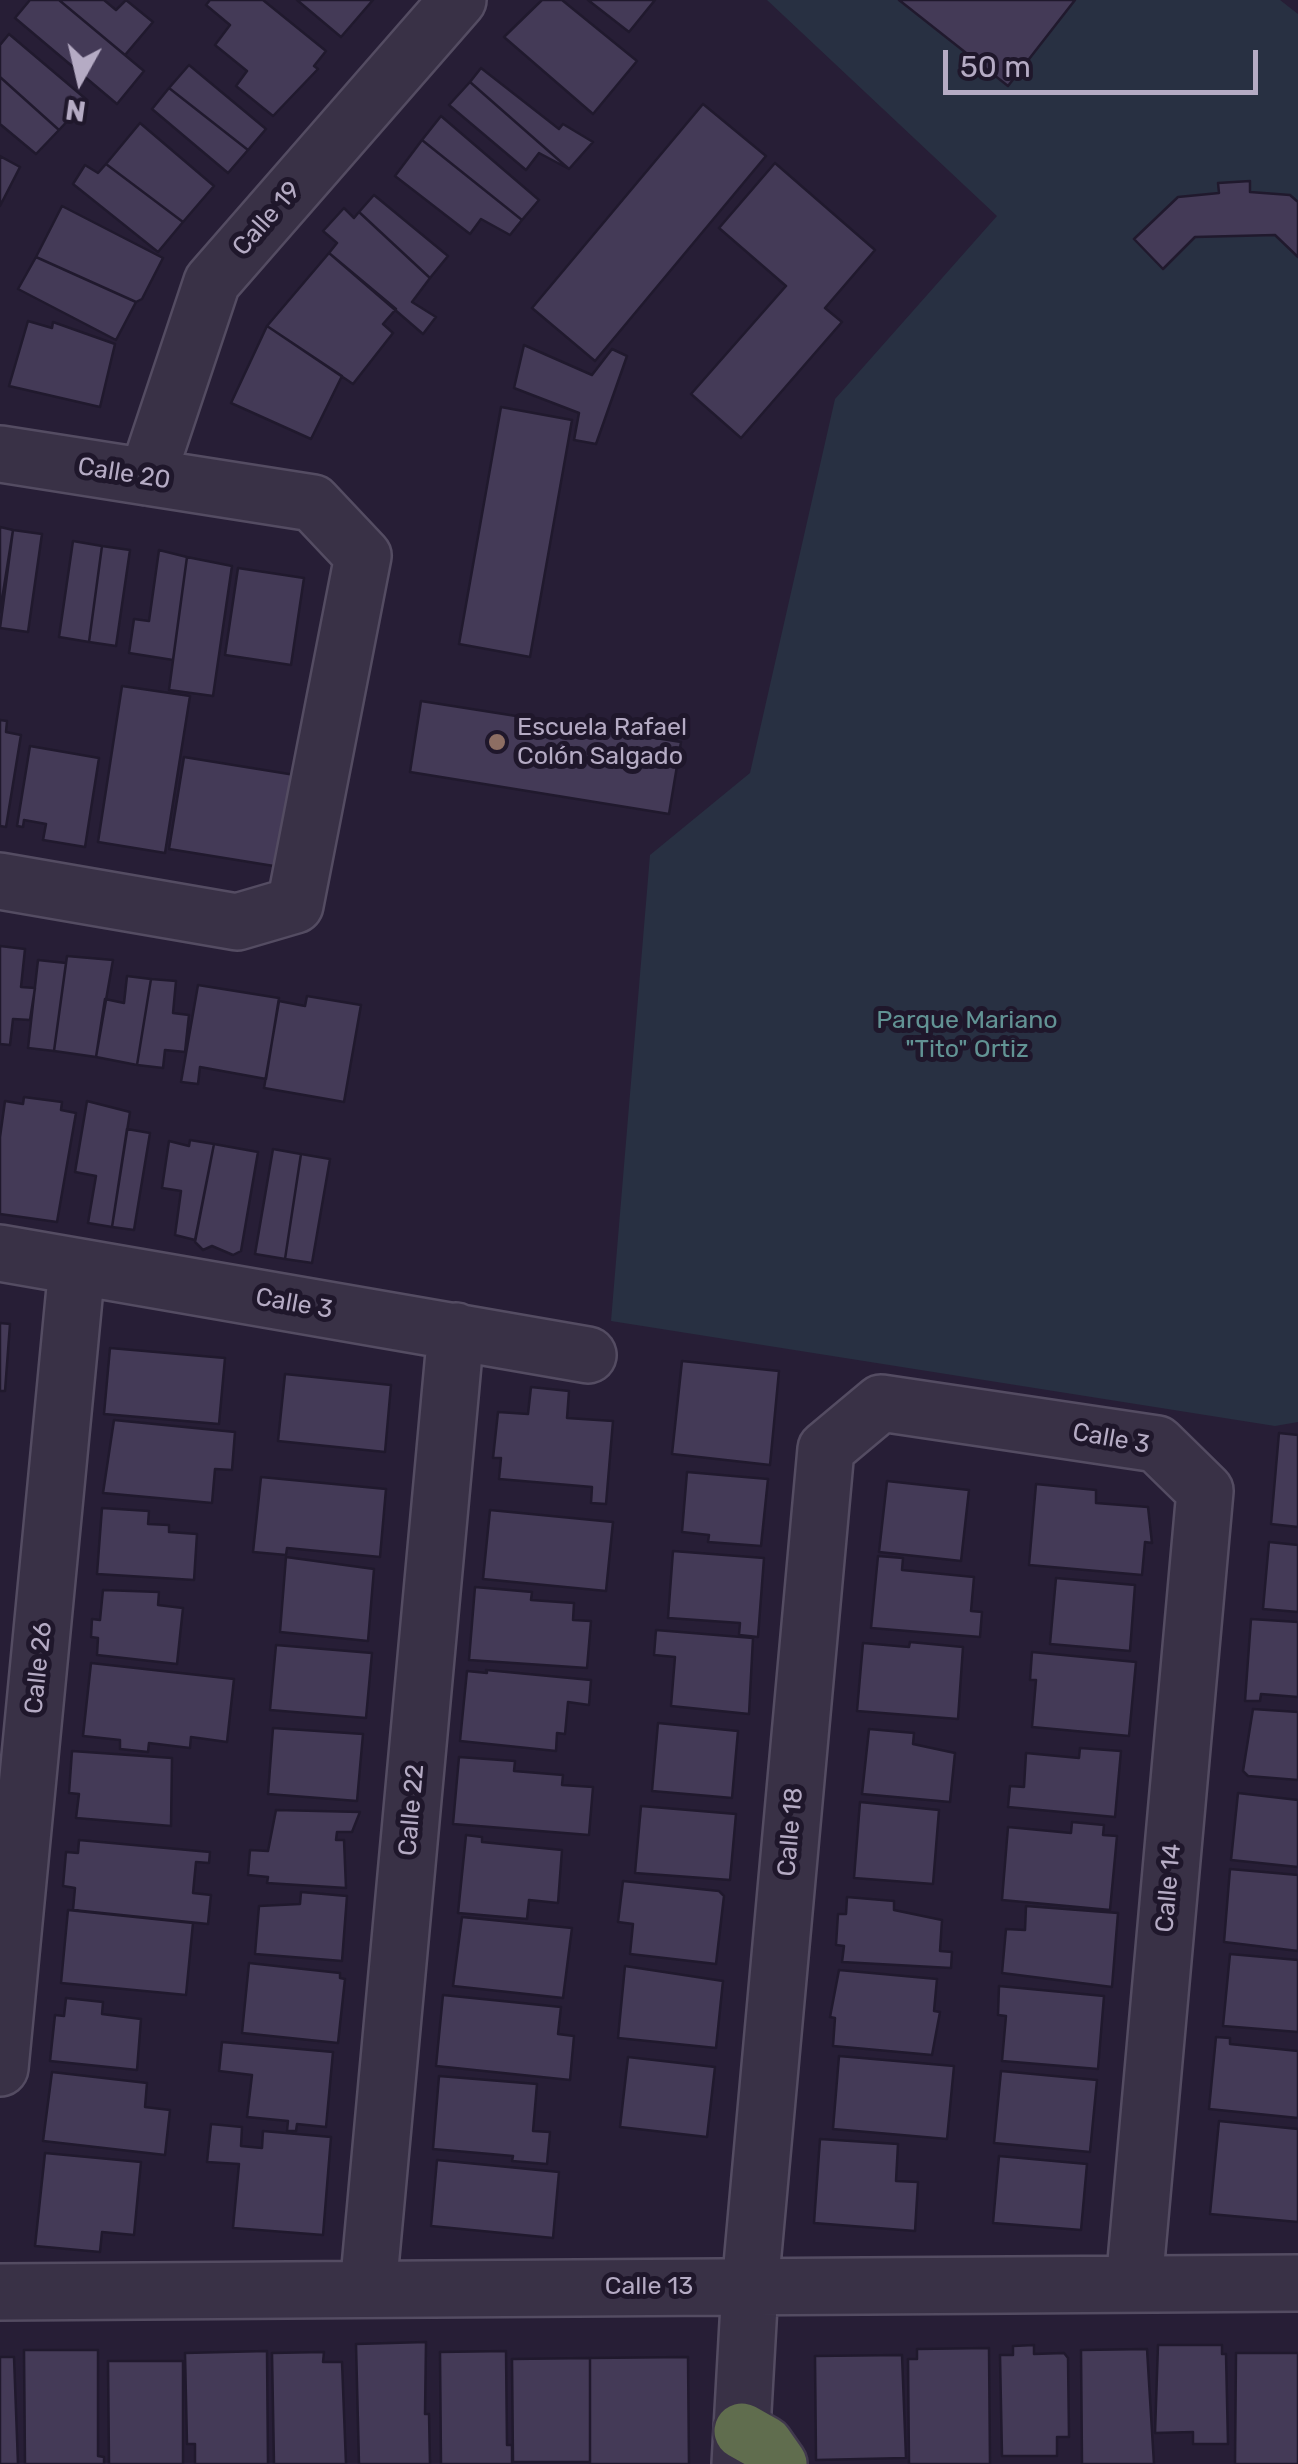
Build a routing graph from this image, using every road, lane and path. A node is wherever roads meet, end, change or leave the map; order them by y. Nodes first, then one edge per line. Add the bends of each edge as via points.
1 (458, 0) edge
2 (0, 454) edge
3 (147, 478) junction
4 (0, 881) edge
5 (0, 1254) edge
6 (78, 1267) junction
7 (456, 1331) junction
8 (588, 1355) dead end
9 (881, 1403) joint
10 (1205, 1491) joint
11 (0, 2068) edge
12 (1298, 2283) edge
13 (1134, 2284) junction
14 (750, 2286) junction
15 (368, 2289) junction
16 (0, 2292) edge
17 (754, 2453) edge

1 - 3 street, Calle 19 via 212,282
2 - 3 street, Calle 20
3 - 4 street, Calle 20 via 313,503 362,556 295,905 237,922
5 - 6 street, Calle 3
6 - 7 street, Calle 3
6 - 11 street, Calle 26
7 - 8 street, Calle 3
7 - 15 street, Calle 22
9 - 10 street, Calle 3 via 1157,1444
9 - 14 street, Calle 18 via 826,1449
10 - 13 street, Calle 14
12 - 13 street, Calle 13
13 - 14 street, Calle 13
14 - 15 street, Calle 13
14 - 17 street, Calle 18
15 - 16 street, Calle 13

